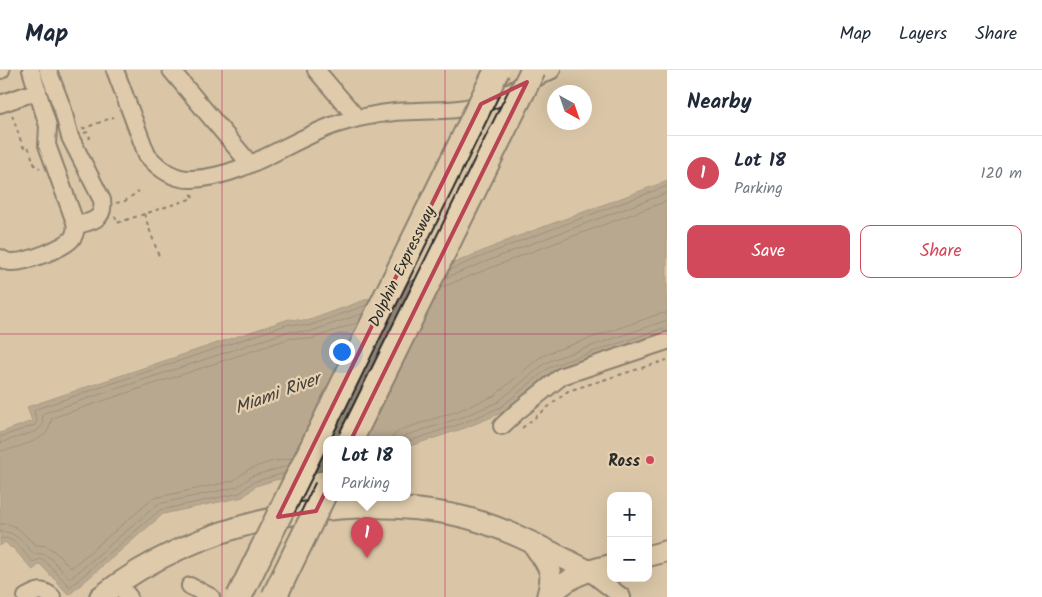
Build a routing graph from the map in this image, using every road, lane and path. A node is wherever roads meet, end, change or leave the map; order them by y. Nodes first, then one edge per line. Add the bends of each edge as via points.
1 (31, 70) edge
2 (48, 70) edge
3 (115, 70) edge
4 (171, 70) edge
5 (316, 70) edge
6 (497, 70) edge
7 (533, 70) edge
8 (552, 70) edge
9 (38, 92) junction
10 (5, 108) edge
11 (114, 117) dead end
12 (357, 118) junction
13 (82, 128) dead end
14 (82, 134) dead end
15 (84, 140) dead end
16 (250, 164) junction
17 (43, 169) dead end
18 (189, 188) dead end
19 (139, 191) dead end
20 (111, 205) dead end
21 (114, 214) dead end
22 (144, 214) junction
23 (76, 226) junction
24 (0, 258) edge
25 (160, 260) dead end
26 (667, 341) edge
27 (667, 360) edge
28 (502, 426) dead end
29 (520, 430) dead end
30 (352, 436) edge
31 (323, 496) edge
32 (532, 542) junction
33 (667, 551) edge
34 (652, 555) edge
35 (607, 566) edge
36 (587, 570) junction
37 (190, 586) dead end
38 (116, 592) edge
39 (26, 597) edge
40 (52, 597) edge
41 (211, 597) edge
42 (238, 597) edge
43 (274, 597) edge
44 (547, 597) edge
45 (622, 597) edge

1 - 9 street
2 - 23 street via 70,137 103,207 98,217
3 - 16 street via 147,155 156,166 176,177 197,179
4 - 16 street
5 - 12 street
6 - 42 highway, Dolphin Expressway, bridge
7 - 30 highway, Dolphin Expressway, bridge
8 - 12 street via 495,99 466,108
9 - 10 street
9 - 23 street via 48,126 47,145
10 - 17 path via 23,147 28,146 35,166
11 - 13 path
12 - 16 street via 318,130
14 - 15 path via 88,132 90,138
18 - 22 path via 192,198
19 - 20 path via 125,201
21 - 22 path via 117,223
22 - 25 path
23 - 24 street via 73,237 62,247 20,261
26 - 28 street via 562,376
27 - 29 path via 568,391
31 - 43 highway, bridge
32 - 36 main road
32 - 38 main road via 474,520 424,510 329,510 288,515 233,529 192,544 151,564
32 - 44 main road via 551,574
33 - 34 main road
35 - 36 main road
36 - 44 main road
36 - 45 street
37 - 41 street
39 - 40 street via 38,590

